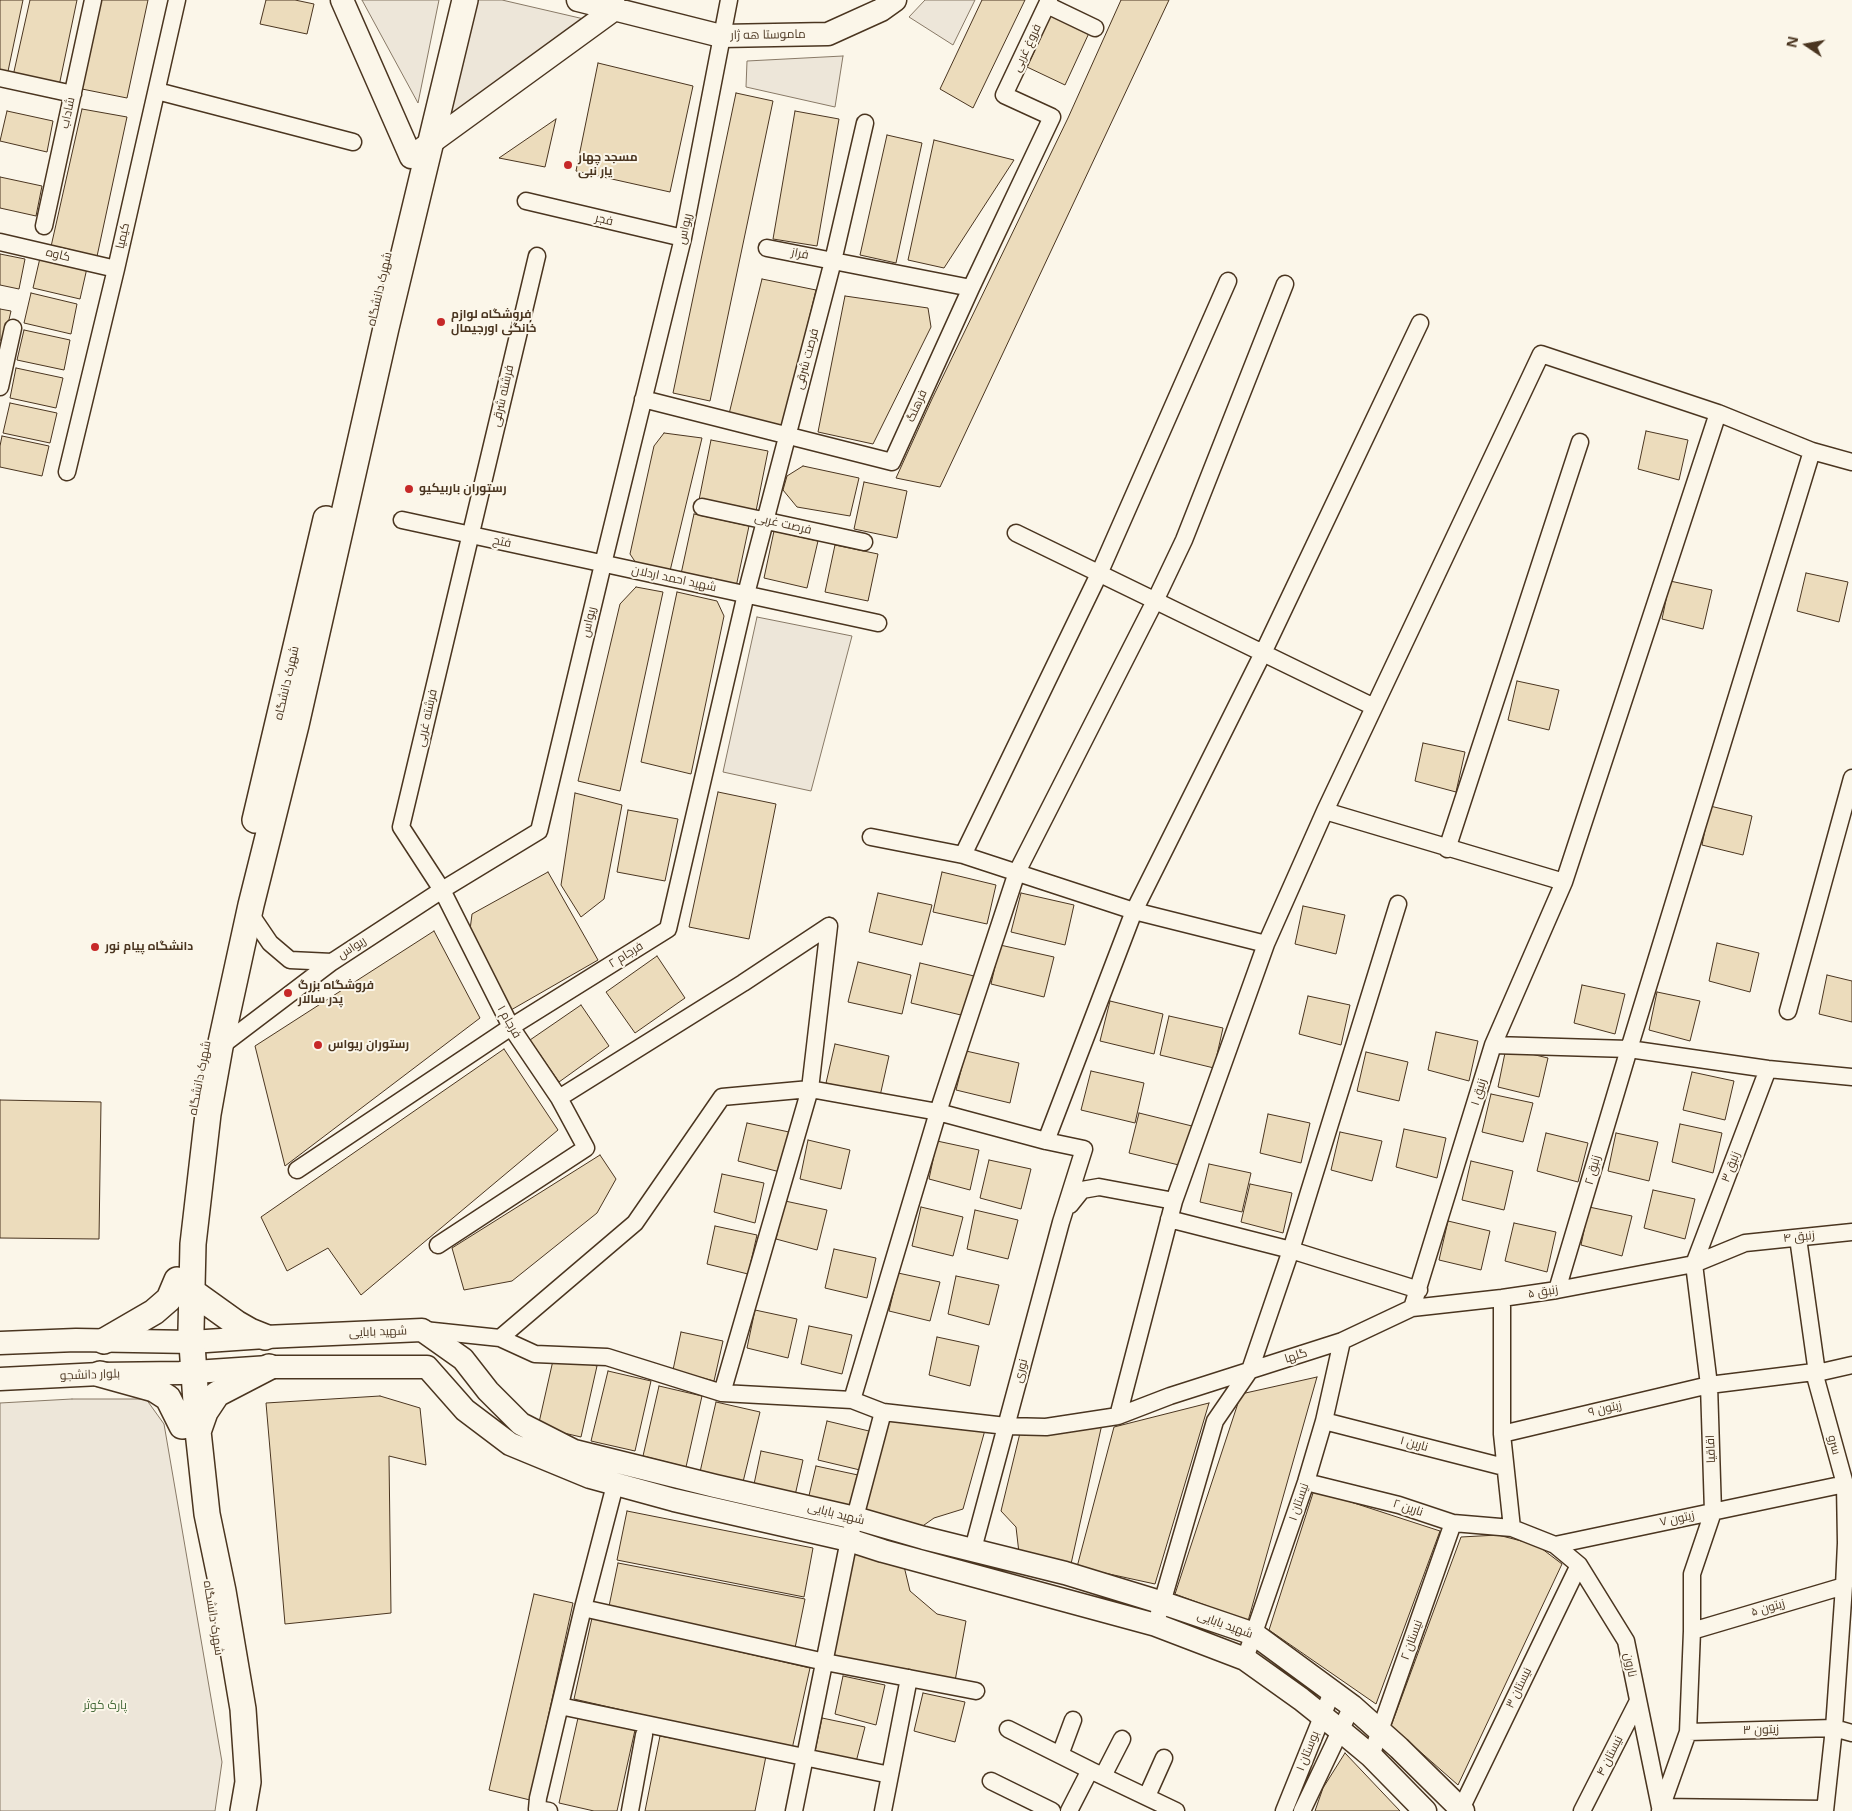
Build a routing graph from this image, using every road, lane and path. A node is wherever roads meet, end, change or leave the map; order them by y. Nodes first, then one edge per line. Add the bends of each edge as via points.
1 (93, 0) edge
2 (177, 0) edge
3 (342, 0) edge
4 (448, 0) edge
5 (465, 0) edge
6 (578, 0) edge
7 (729, 0) edge
8 (894, 0) edge
9 (1048, 3) edge
10 (613, 4) edge
11 (1095, 28) dead end
12 (721, 36) junction
13 (0, 78) edge
14 (157, 91) junction
15 (73, 94) junction
16 (1052, 117) joint
17 (865, 123) dead end
18 (353, 142) dead end
19 (432, 142) junction
20 (411, 157) junction
21 (526, 202) dead end
22 (44, 226) dead end
23 (683, 238) junction
24 (0, 242) edge
25 (767, 248) dead end
26 (537, 256) dead end
27 (833, 261) junction
28 (116, 269) junction
29 (1228, 281) dead end
30 (1285, 284) dead end
31 (971, 288) junction
32 (1420, 323) dead end
33 (13, 328) dead end
34 (3, 360) edge
35 (0, 387) edge
36 (643, 399) junction
37 (1718, 413) junction
38 (786, 436) junction
39 (1580, 442) dead end
40 (1812, 451) junction
41 (1852, 462) edge
42 (67, 472) dead end
43 (702, 507) dead end
44 (765, 519) junction
45 (402, 520) dead end
46 (1016, 533) dead end
47 (470, 535) junction
48 (864, 542) dead end
49 (603, 564) junction
50 (1099, 574) junction
51 (746, 594) junction
52 (1155, 601) junction
53 (878, 623) dead end
54 (1263, 653) junction
55 (1374, 707) junction
56 (1852, 778) edge
57 (1325, 811) junction
58 (871, 838) dead end
59 (1447, 848) junction
60 (963, 855) junction
61 (1017, 872) junction
62 (1564, 882) junction
63 (442, 890) junction
64 (1398, 904) dead end
65 (1134, 911) junction
66 (249, 912) junction
67 (1266, 944) junction
68 (332, 962) junction
69 (1788, 1012) dead end
70 (511, 1027) junction
71 (1494, 1045) junction
72 (220, 1047) junction
73 (1629, 1049) junction
74 (1768, 1069) junction
75 (1852, 1077) edge
76 (810, 1089) junction
77 (559, 1098) junction
78 (938, 1112) junction
79 (1046, 1141) junction
80 (297, 1170) dead end
81 (1174, 1201) junction
82 (1064, 1212) junction
83 (1169, 1219) junction
84 (1852, 1232) edge
85 (1798, 1238) junction
86 (1746, 1243) joint
87 (438, 1245) dead end
88 (1291, 1250) junction
89 (1694, 1264) junction
90 (184, 1286) junction
91 (1419, 1290) junction
92 (1558, 1290) junction
93 (1502, 1298) junction
94 (1412, 1308) junction
95 (422, 1330) junction
96 (265, 1337) junction
97 (500, 1338) junction
98 (104, 1341) junction
99 (1342, 1341) junction
100 (185, 1342) junction
101 (0, 1343) edge
102 (1852, 1365) edge
103 (269, 1367) junction
104 (1250, 1370) junction
105 (187, 1372) junction
106 (1816, 1373) junction
107 (100, 1374) junction
108 (0, 1379) edge
109 (1709, 1385) junction
110 (722, 1394) junction
111 (852, 1400) junction
112 (883, 1412) junction
113 (1118, 1416) junction
114 (1324, 1421) junction
115 (1006, 1426) junction
116 (190, 1429) junction
117 (1502, 1434) junction
118 (1504, 1468) junction
119 (1306, 1482) junction
120 (1845, 1484) junction
121 (615, 1485) junction
122 (1713, 1512) junction
123 (855, 1518) junction
124 (1453, 1523) junction
125 (1512, 1528) junction
126 (849, 1540) junction
127 (1849, 1544) edge
128 (1555, 1545) junction
129 (973, 1550) junction
130 (1579, 1564) junction
131 (1844, 1586) junction
132 (1162, 1603) junction
133 (583, 1608) junction
134 (1156, 1625) junction
135 (1692, 1631) junction
136 (1254, 1634) junction
137 (1846, 1644) edge
138 (1245, 1659) junction
139 (825, 1662) junction
140 (910, 1678) junction
141 (976, 1691) dead end
142 (1332, 1692) junction
143 (1638, 1701) junction
144 (560, 1706) junction
145 (1352, 1706) junction
146 (1323, 1716) junction
147 (1073, 1720) dead end
148 (1834, 1728) junction
149 (1008, 1729) dead end
150 (1379, 1730) junction
151 (1341, 1731) junction
152 (1688, 1732) junction
153 (1852, 1733) edge
154 (644, 1735) dead end
155 (1122, 1740) dead end
156 (1060, 1755) junction
157 (1370, 1756) junction
158 (804, 1758) junction
159 (1164, 1758) dead end
160 (1096, 1773) junction
161 (890, 1775) junction
162 (991, 1782) dead end
163 (1148, 1796) junction
164 (1660, 1809) edge
165 (1461, 1810) edge
166 (1825, 1810) edge
167 (229, 1811) edge
168 (243, 1811) edge
169 (548, 1811) edge
170 (630, 1811) edge
171 (794, 1811) edge
172 (883, 1811) edge
173 (1052, 1811) edge
174 (1069, 1811) edge
175 (1176, 1811) edge
176 (1284, 1811) edge
177 (1302, 1811) edge
178 (1425, 1811) edge
179 (1582, 1811) edge

1 - 15 street, شاداب
2 - 14 street, کیمیا
3 - 20 main road
4 - 20 main road, شهرک دانشگاه
5 - 19 main road
6 - 10 main road, ماموستا هه ژار
7 - 12 street, ریواس
8 - 12 main road, ماموستا هه ژار via 881,10 828,34
9 - 11 street
9 - 16 street, فروغ غربی via 1004,96
10 - 12 main road, ماموستا هه ژار
10 - 19 main road
12 - 23 street, ریواس
13 - 15 street
14 - 18 street
14 - 28 street, کیمیا
15 - 22 street, شاداب
16 - 31 street, فرهنگ
17 - 27 street, فرصت شرقی
19 - 20 main road
19 - 66 main road
20 - 90 main road, شهرک دانشگاه via 251,837 206,1043 182,1196
21 - 23 street, فجر
23 - 36 street, ریواس
24 - 28 street, کاوه
25 - 27 street, فراز
26 - 47 street, فرشته شرقی
27 - 31 street, فراز
27 - 38 street, فرصت شرقی
28 - 42 street, کیمیا
29 - 50 street
30 - 52 street via 1184,540
31 - 38 street, فرهنگ via 892,462
32 - 54 street
33 - 34 street
34 - 35 street
36 - 38 street, فرهنگ
36 - 49 street, ریواس
37 - 40 street
37 - 55 street via 1541,354
37 - 62 street, زنبق ۱
38 - 44 street, فرصت شرقی
39 - 59 street
40 - 41 street
40 - 73 street, زنبق ۲
43 - 44 street, فرصت غربی
44 - 48 street, فرصت غربی
44 - 51 street, فرصت شرقی
45 - 47 street, فتح
46 - 50 street
47 - 49 street, فتح
47 - 63 street, فرشته غربی via 401,827
49 - 51 street, شهید احمد اردلان
49 - 63 street, ریواس via 539,830
50 - 52 street
50 - 60 street
51 - 53 street
51 - 70 street, فرجام ۲ via 668,929
52 - 54 street
52 - 61 street
54 - 55 street
54 - 65 street
55 - 57 street
56 - 69 street
57 - 59 street
57 - 67 street
58 - 60 street
59 - 62 street
60 - 61 street
61 - 65 street
61 - 78 street
62 - 71 street, زنبق ۱
63 - 68 street, ریواس
63 - 70 street, فرجام ۱
64 - 88 street
65 - 67 street
65 - 79 street
66 - 68 street via 270,943 290,960
66 - 72 main road
67 - 81 street
68 - 72 street, ریواس
70 - 77 street, فرجام ۱
70 - 80 street, فرجام ۲
71 - 73 street
71 - 91 street, زنبق ۱
72 - 90 main road
73 - 74 street
73 - 92 street, زنبق ۲
74 - 75 street
74 - 89 street, زنبق ۳
76 - 77 street via 829,926
76 - 78 street
76 - 97 street via 722,1097 635,1222
76 - 110 street
77 - 87 street, فرجام ۱ via 586,1148
78 - 79 street
78 - 111 street
79 - 82 street, نوری via 1084,1149
81 - 82 street via 1099,1187 1082,1190
81 - 83 street
82 - 115 street, نوری
83 - 88 street
83 - 113 street
84 - 85 street, زنبق ۴
85 - 86 street, زنبق ۴
85 - 106 street, سرو
86 - 89 street, زنبق ۵
88 - 91 street
88 - 104 street
89 - 92 street, زنبق ۵
89 - 109 street, اقاقیا
90 - 96 main road via 250,1331
90 - 98 main road via 154,1312
90 - 100 main road
91 - 94 street, زنبق ۱
92 - 93 street, زنبق ۵
93 - 94 street, زنبق ۵
93 - 117 street
94 - 99 street, زنبق ۵
95 - 96 main road, شهید بابایی
95 - 97 street, گلها
95 - 123 main road, شهید بابایی via 462,1360 521,1424 574,1451
96 - 100 main road, شهید بابایی
97 - 110 street, گلها via 535,1354 607,1357
98 - 100 main road
98 - 101 main road
99 - 104 street, گلها
99 - 114 street, نیستان ۱
100 - 105 main road
102 - 106 street
103 - 105 main road, شهید بابایی
103 - 116 main road via 217,1394
103 - 121 main road, شهید بابایی via 427,1367 465,1410 510,1444
104 - 113 street, گلها
104 - 132 street via 1215,1421
105 - 107 main road, بلوار دانشجو
105 - 116 main road
106 - 109 street
106 - 120 street, سرو
107 - 108 main road, بلوار دانشجو
107 - 116 main road via 154,1389 168,1398
109 - 117 street, زیتون ۹
109 - 122 street, اقاقیا
110 - 111 street, گلها
111 - 112 street, گلها
112 - 115 street, گلها
112 - 123 street
113 - 115 street, گلها via 1046,1427
114 - 118 street, نارین ۱
114 - 119 street, نیستان ۱
115 - 129 street, نوری
116 - 167 main road, شهرک دانشگاه via 233,1733 234,1764
116 - 168 main road via 223,1591 242,1709 248,1782
117 - 118 street
118 - 125 street
119 - 124 street, نارین ۲ via 1399,1504
119 - 136 street, نیستان ۱
120 - 122 street, زیتون ۷
120 - 127 street, سرو
121 - 126 main road, شهید بابایی
121 - 133 street
122 - 128 street, زیتون ۷
122 - 135 street, اقاقیا via 1692,1574
123 - 126 street
123 - 129 main road, شهید بابایی
124 - 125 street, نارین ۲
124 - 150 street, نیستان ۲
125 - 128 street
126 - 134 main road, شهید بابایی
126 - 139 street
127 - 131 street, سرو
128 - 130 street, نارون
129 - 132 main road, شهید بابایی via 1065,1573
130 - 143 street, نارون via 1626,1641
130 - 165 street, نیستان ۳
131 - 135 street, زیتون ۵
131 - 137 street, سرو
132 - 134 street
132 - 136 main road, شهید بابایی
133 - 139 street
133 - 144 street
134 - 138 main road, شهید بابایی
135 - 152 street, اقاقیا
136 - 138 street, نیستان ۱
136 - 142 main road, شهید بابایی
137 - 148 street, سرو
138 - 146 main road, شهید بابایی
139 - 140 street
139 - 158 street
140 - 141 street
140 - 161 street
142 - 145 main road, شهید بابایی
142 - 146 street, بوستان ۱
143 - 164 street, نارون
143 - 179 street, نیستان ۴
144 - 158 street
144 - 169 street via 537,1809
145 - 150 main road, شهید بابایی
145 - 151 street, بوستان ۱
146 - 151 main road, شهید بابایی
146 - 176 street, بوستان ۱
147 - 156 street
148 - 152 street, زیتون ۳
148 - 153 street, زیتون ۳
148 - 166 street, سرو
149 - 156 street
150 - 157 street, نیستان ۲
150 - 165 main road, شهید بابایی
151 - 157 main road, شهید بابایی
151 - 177 street, بوستان ۱
152 - 164 street, اقاقیا
154 - 170 street
155 - 160 street
156 - 160 street
157 - 178 main road, شهید بابایی
158 - 161 street
158 - 171 street
159 - 163 street
160 - 163 street
160 - 174 street
161 - 172 street
162 - 173 street
163 - 175 street
164 - 166 street

